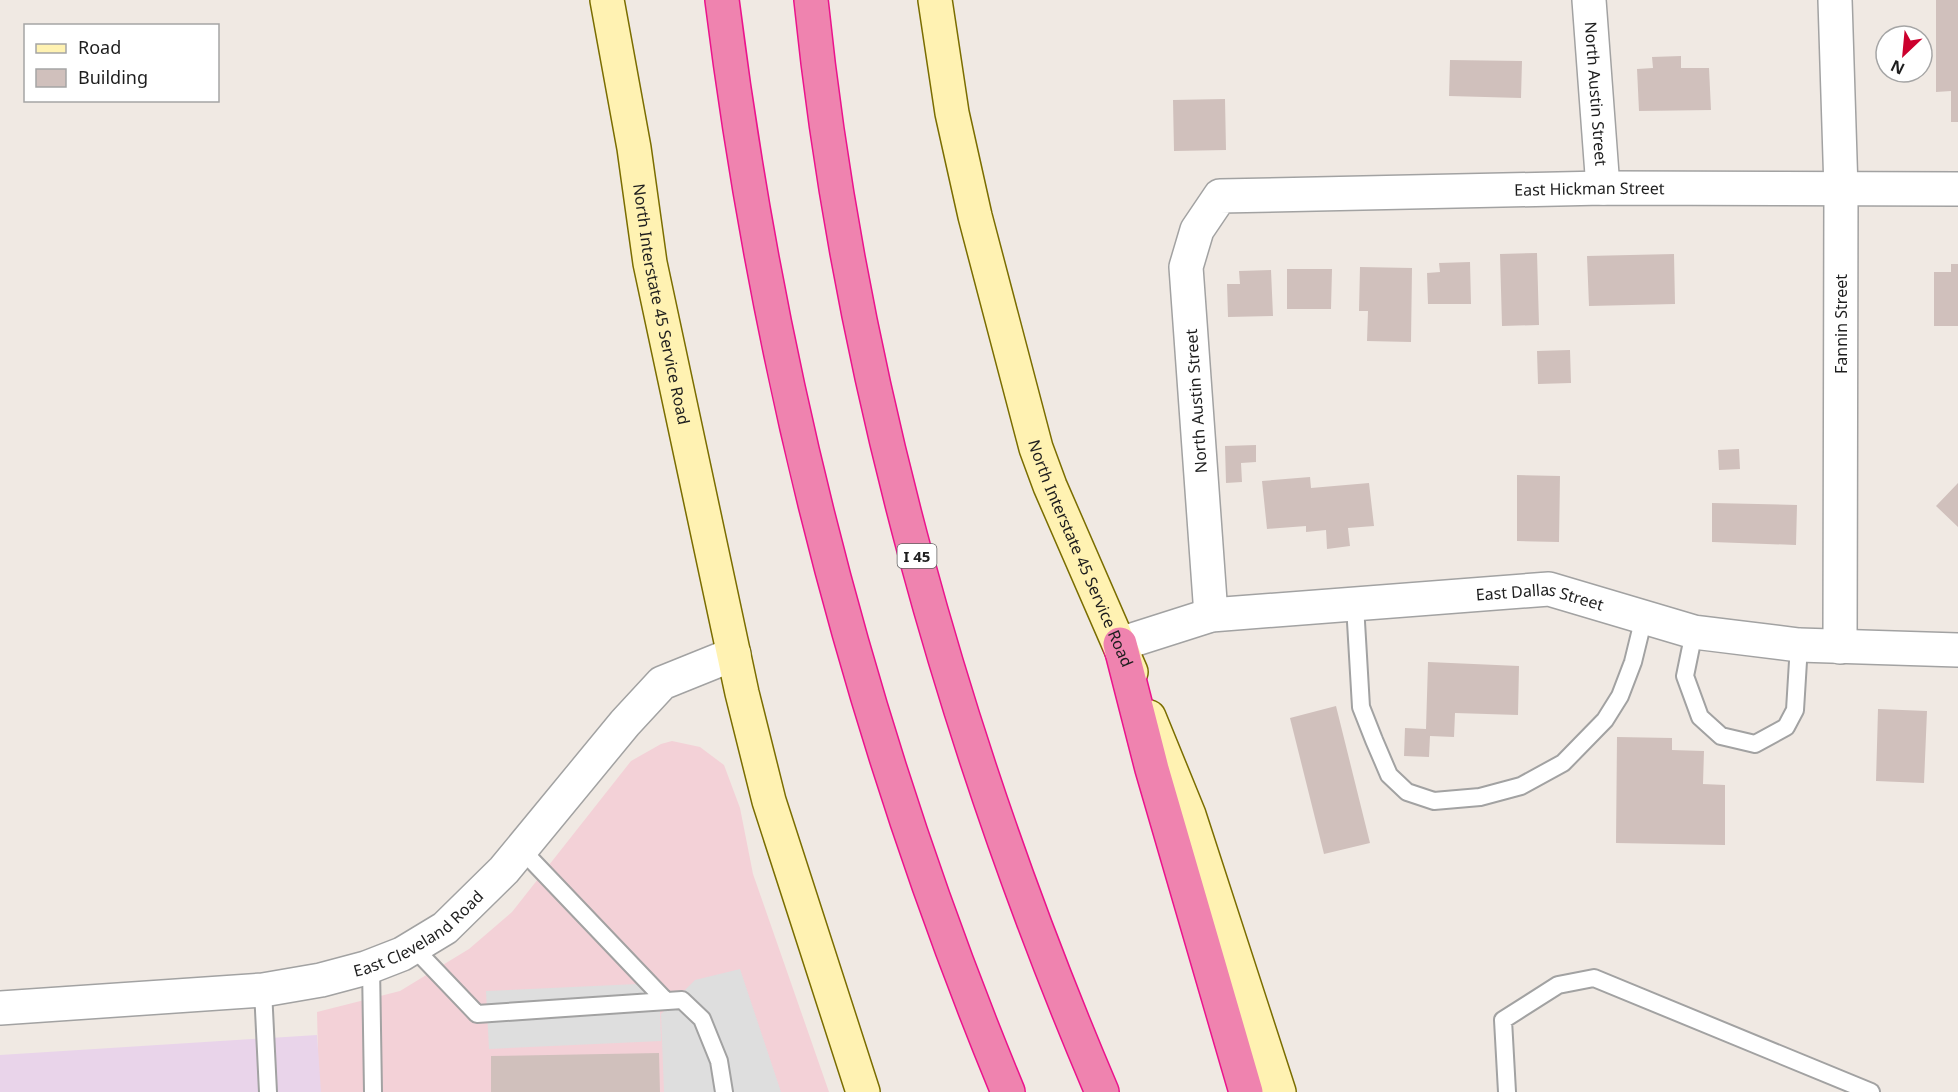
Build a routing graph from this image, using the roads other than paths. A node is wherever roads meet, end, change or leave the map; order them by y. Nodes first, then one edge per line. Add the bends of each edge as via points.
1 (607, 0) edge
2 (722, 0) edge
3 (812, 0) edge
4 (935, 0) edge
5 (1589, 0) edge
6 (1835, 0) edge
7 (1603, 188) junction
8 (1958, 189) edge
9 (1841, 190) junction
10 (1220, 196) joint
11 (1355, 606) junction
12 (1211, 615) junction
13 (1644, 617) junction
14 (1694, 632) junction
15 (1120, 644) junction
16 (1799, 645) junction
17 (1840, 647) junction
18 (1958, 650) edge
19 (734, 654) junction
20 (522, 850) junction
21 (413, 947) junction
22 (371, 966) junction
23 (263, 990) junction
24 (666, 1001) junction
25 (0, 1008) edge
26 (268, 1092) edge
27 (373, 1092) edge
28 (724, 1092) edge
29 (863, 1092) edge
30 (1008, 1092) edge
31 (1102, 1092) edge
32 (1246, 1092) edge
33 (1279, 1092) edge
34 (1507, 1092) edge
35 (1871, 1092) edge

1 - 19 main road, North Interstate 45 Service Road via 650,263
2 - 30 highway via 764,273 826,554 914,844
3 - 31 highway, I 45 via 844,227 916,552 999,824
4 - 15 main road, North Interstate 45 Service Road via 952,113 970,193 1036,448
5 - 7 street, North Austin Street
6 - 9 street, Fannin Street
7 - 9 street, East Hickman Street
7 - 10 street, East Hickman Street
8 - 9 street, East Hickman Street
9 - 17 street, Fannin Street
10 - 12 street, North Austin Street via 1197,230 1186,267
11 - 12 street, East Dallas Street
11 - 13 street, East Dallas Street via 1549,589
11 - 13 lane via 1361,708 1389,774 1407,792 1434,801 1479,797 1521,786 1563,763 1605,720 1620,696
12 - 15 street, East Dallas Street
13 - 14 street, East Dallas Street
14 - 16 street, East Dallas Street
14 - 16 lane via 1685,676 1700,717 1720,736 1755,744 1786,727 1795,710
15 - 32 highway via 1152,769
15 - 33 main road, North Interstate 45 Service Road via 1189,815
16 - 17 street, East Dallas Street
17 - 18 street, East Dallas Street
19 - 20 street, East Cleveland Road via 662,684 625,723
19 - 29 main road, North Interstate 45 Service Road via 769,801
20 - 21 street, East Cleveland Road via 445,928
20 - 24 lane
21 - 22 street, East Cleveland Road
21 - 24 lane via 477,1014
22 - 23 street, East Cleveland Road
22 - 27 lane
23 - 25 street, East Cleveland Road
23 - 26 lane
24 - 28 lane via 682,1000 702,1019 719,1060
34 - 35 lane via 1503,1020 1558,985 1594,978

